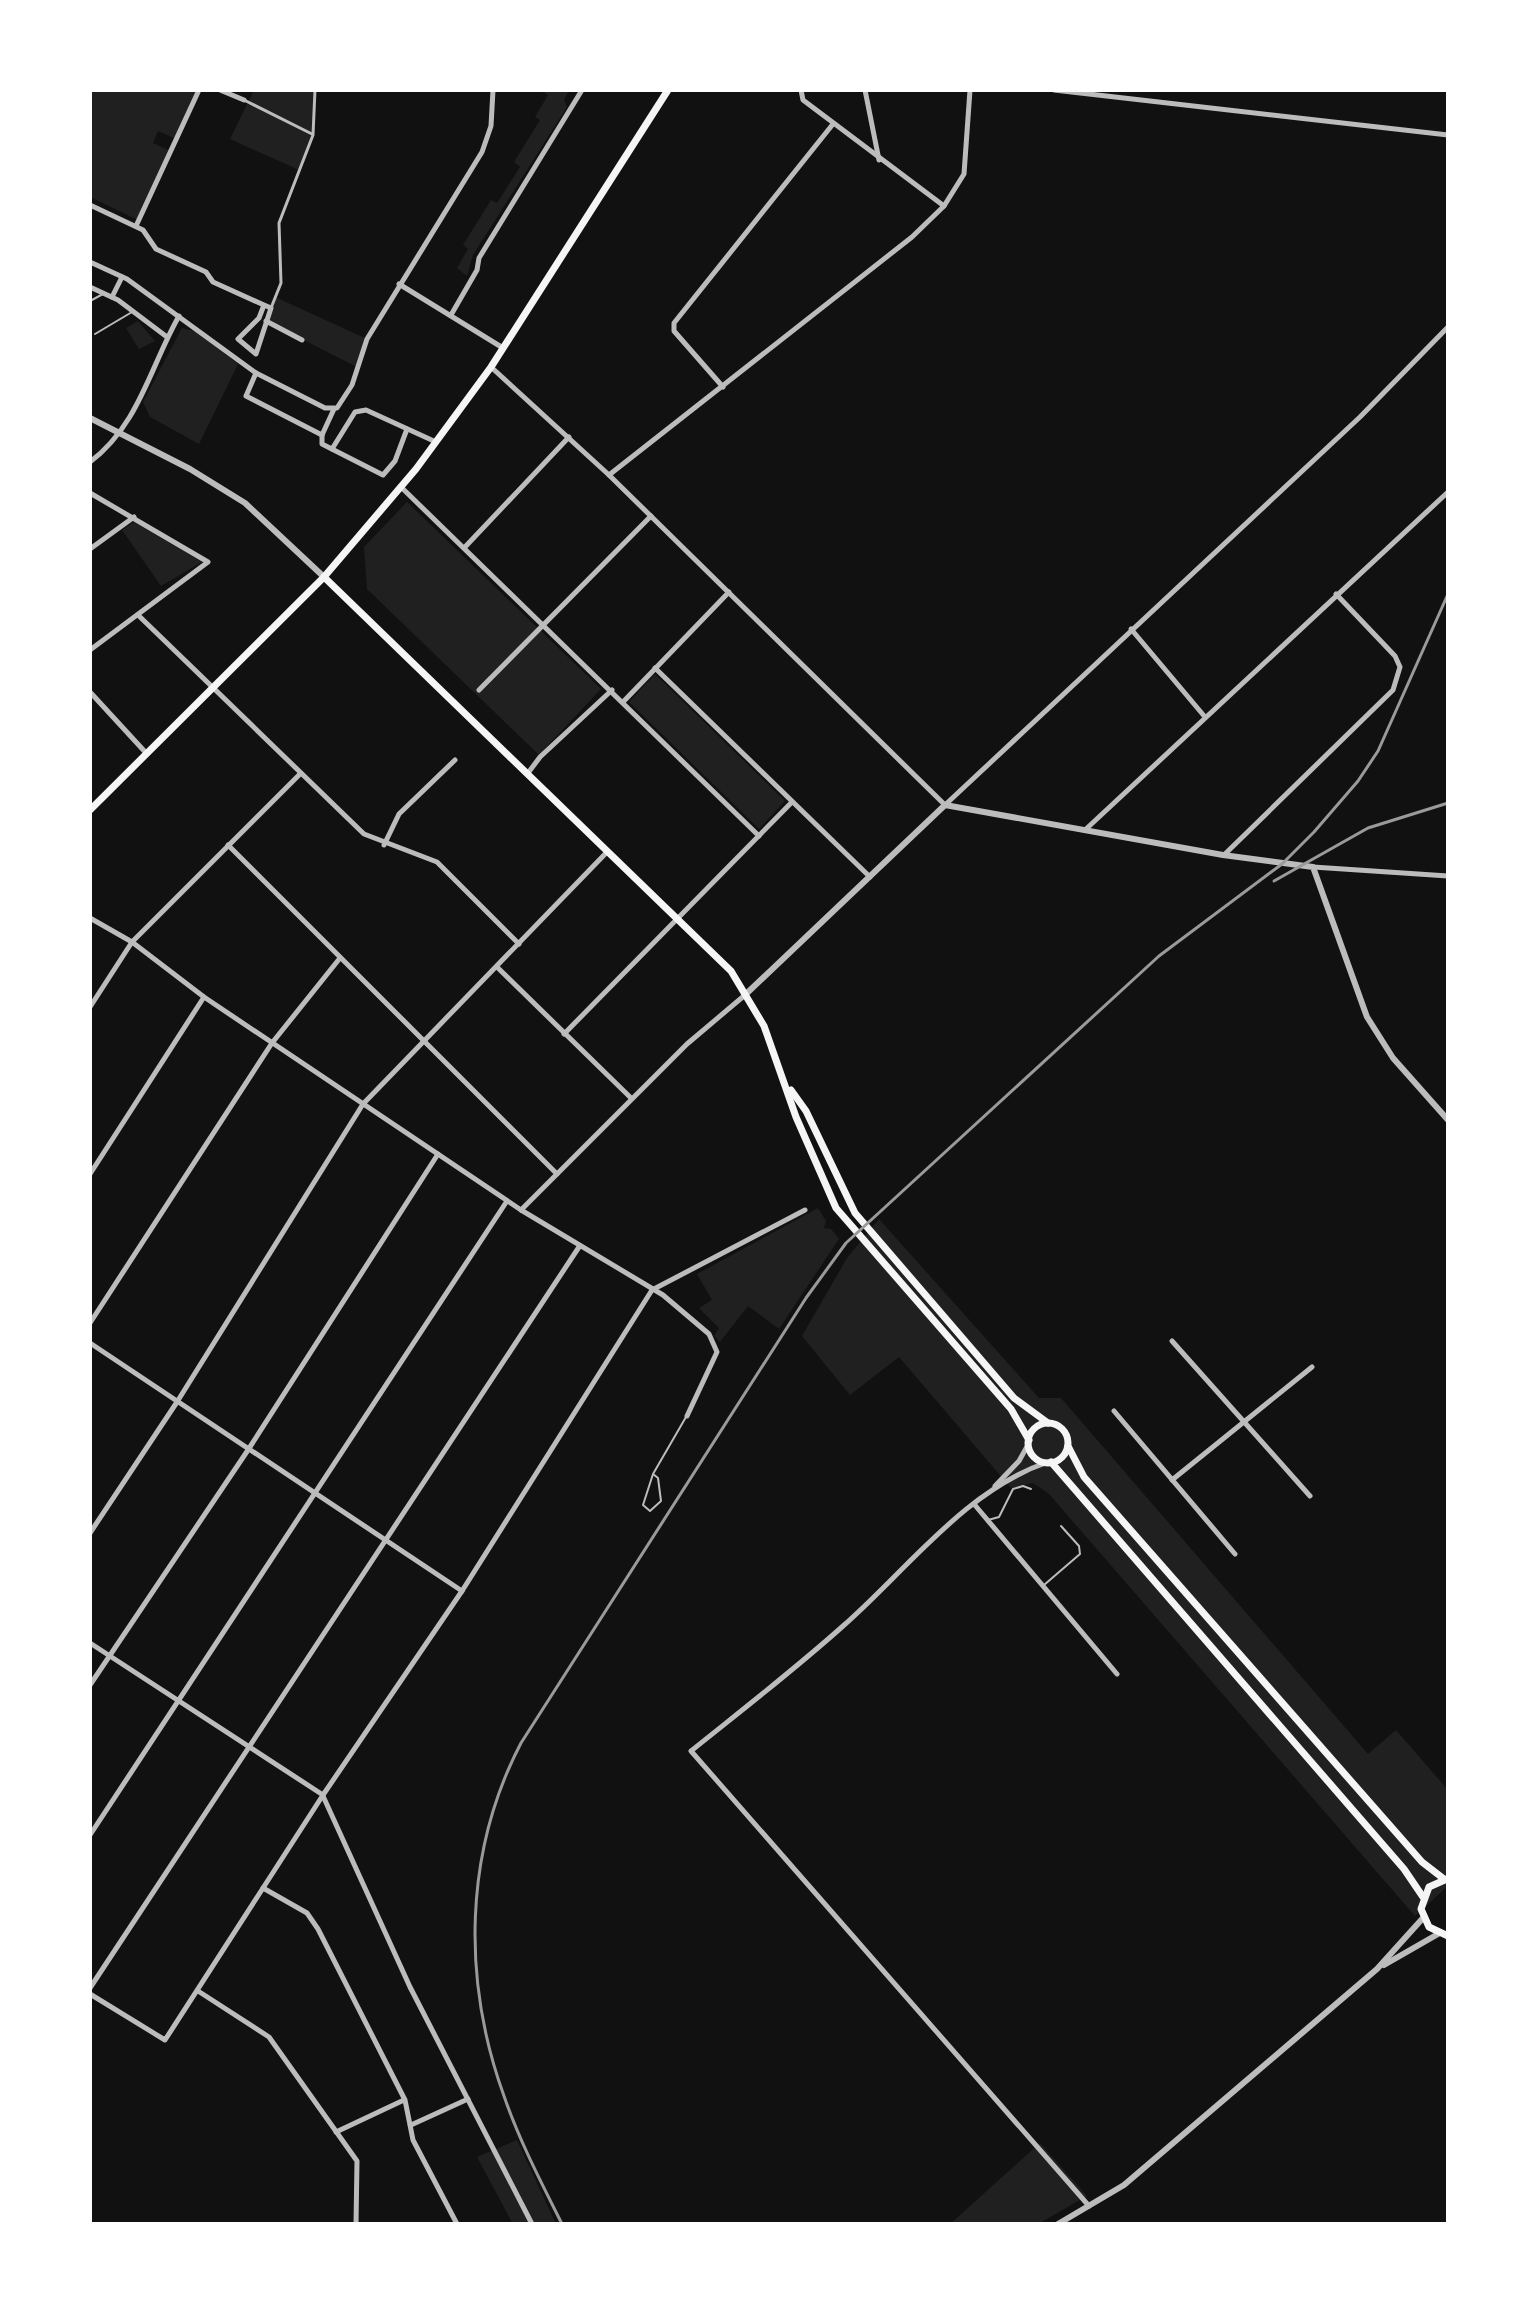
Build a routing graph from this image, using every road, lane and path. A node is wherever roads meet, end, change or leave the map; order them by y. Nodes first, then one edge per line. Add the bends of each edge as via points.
1 (199, 90) edge
2 (220, 90) edge
3 (315, 90) edge
4 (493, 90) edge
5 (582, 90) edge
6 (668, 90) edge
7 (801, 90) edge
8 (865, 90) edge
9 (970, 90) edge
10 (1054, 90) edge
11 (244, 100) joint
12 (833, 124) junction
13 (313, 135) junction
14 (1448, 135) edge
15 (879, 160) junction
16 (90, 205) edge
17 (944, 206) junction
18 (136, 226) junction
19 (90, 262) edge
20 (122, 277) junction
21 (399, 284) junction
22 (90, 287) edge
23 (104, 293) junction
24 (112, 297) junction
25 (90, 301) edge
26 (268, 306) junction
27 (134, 311) junction
28 (451, 315) junction
29 (179, 316) junction
30 (266, 321) junction
31 (1448, 327) edge
32 (95, 334) dead end
33 (167, 337) junction
34 (302, 340) dead end
35 (503, 348) junction
36 (491, 367) junction
37 (256, 373) junction
38 (723, 387) junction
39 (334, 409) junction
40 (90, 418) edge
41 (407, 429) junction
42 (119, 434) junction
43 (322, 435) junction
44 (569, 437) junction
45 (436, 442) junction
46 (332, 449) junction
47 (90, 462) edge
48 (609, 475) junction
49 (401, 487) junction
50 (1448, 492) edge
51 (90, 493) edge
52 (651, 516) junction
53 (134, 517) junction
54 (465, 547) junction
55 (90, 549) edge
56 (324, 577) junction
57 (729, 592) junction
58 (1336, 594) junction
59 (138, 615) junction
60 (545, 626) junction
61 (1131, 629) junction
62 (90, 650) edge
63 (655, 668) junction
64 (216, 689) junction
65 (479, 690) dead end
66 (612, 690) junction
67 (90, 692) edge
68 (623, 702) junction
69 (1206, 717) junction
70 (147, 754) junction
71 (455, 760) dead end
72 (528, 773) junction
73 (300, 774) junction
74 (792, 802) junction
75 (945, 805) junction
76 (90, 810) edge
77 (1085, 830) junction
78 (759, 836) junction
79 (228, 845) junction
80 (384, 845) junction
81 (608, 851) junction
82 (1223, 855) junction
83 (1313, 867) junction
84 (1448, 876) edge
85 (870, 877) junction
86 (90, 918) edge
87 (677, 918) junction
88 (132, 942) junction
89 (519, 944) junction
90 (340, 958) junction
91 (498, 968) junction
92 (746, 994) junction
93 (204, 997) junction
94 (90, 1007) edge
95 (564, 1034) junction
96 (425, 1041) junction
97 (272, 1043) junction
98 (787, 1084) junction
99 (631, 1098) junction
100 (363, 1104) junction
101 (1448, 1120) edge
102 (438, 1154) junction
103 (90, 1174) edge
104 (557, 1174) junction
105 (507, 1201) junction
106 (521, 1210) junction
107 (805, 1210) dead end
108 (579, 1247) junction
109 (652, 1290) junction
110 (90, 1323) edge
111 (1172, 1341) dead end
112 (90, 1343) edge
113 (1312, 1367) dead end
114 (177, 1402) junction
115 (1114, 1411) dead end
116 (687, 1416) joint
117 (1244, 1422) junction
118 (1048, 1423) junction
119 (1029, 1442) junction
120 (1068, 1446) junction
121 (248, 1450) junction
122 (1050, 1462) junction
123 (653, 1474) junction
124 (1172, 1480) junction
125 (1031, 1489) dead end
126 (989, 1493) junction
127 (317, 1494) junction
128 (1310, 1496) dead end
129 (974, 1504) junction
130 (987, 1520) junction
131 (1061, 1526) dead end
132 (90, 1533) edge
133 (384, 1537) junction
134 (1235, 1554) dead end
135 (1043, 1586) junction
136 (462, 1591) junction
137 (90, 1643) edge
138 (109, 1655) junction
139 (1117, 1674) dead end
140 (90, 1685) edge
141 (179, 1701) junction
142 (249, 1747) junction
143 (323, 1795) junction
144 (90, 1835) edge
145 (1446, 1879) edge
146 (263, 1888) junction
147 (1423, 1897) junction
148 (1423, 1918) junction
149 (1438, 1934) junction
150 (1448, 1936) edge
151 (1377, 1969) junction
152 (90, 1988) edge
153 (198, 1991) junction
154 (90, 1994) edge
155 (468, 2099) junction
156 (405, 2100) junction
157 (411, 2125) junction
158 (336, 2132) junction
159 (1090, 2207) junction
160 (356, 2224) edge
161 (457, 2224) edge
162 (532, 2224) edge
163 (1058, 2224) edge

1 - 18 street
2 - 11 street
3 - 13 street
4 - 21 street via 491,126 482,152
5 - 28 street via 479,258
6 - 35 main road
7 - 12 street via 803,100
8 - 15 street
9 - 17 street via 964,174
10 - 14 street
11 - 13 street
12 - 15 street
12 - 38 street via 674,323 674,331
13 - 26 street via 279,223 281,283
15 - 17 street
16 - 18 street
17 - 38 street
18 - 26 street via 156,249
19 - 20 street
20 - 24 street
20 - 29 street
21 - 28 street
21 - 39 street via 367,339 345,400
22 - 23 street
23 - 24 street
23 - 25 lane
24 - 27 street
26 - 30 street
26 - 30 street via 238,339 256,354
27 - 32 lane
27 - 33 street
28 - 35 street
29 - 33 street
29 - 37 street
30 - 34 street
31 - 61 street via 1360,417
33 - 42 street via 136,410
35 - 36 main road
36 - 44 street
36 - 45 main road
37 - 39 street
37 - 43 street via 246,396
38 - 48 street
39 - 43 street
40 - 42 street
41 - 45 street
41 - 46 street via 366,410 355,412
41 - 46 street via 395,461 383,475
42 - 47 street
42 - 56 street via 245,503
43 - 46 street via 322,444
44 - 48 street
44 - 54 street
45 - 49 main road
48 - 52 street
49 - 54 street
49 - 56 main road
50 - 58 street
51 - 53 street
52 - 57 street
52 - 60 street
53 - 55 street
53 - 59 street via 208,562
54 - 60 street
56 - 64 main road
56 - 72 main road
57 - 63 street
57 - 75 street
58 - 69 street
58 - 82 street via 1395,656 1400,667 1393,690
59 - 62 street
59 - 64 street
60 - 65 street
60 - 66 street
61 - 69 street
61 - 75 street
63 - 68 street
63 - 74 street
64 - 70 main road
64 - 73 street
66 - 68 street
66 - 72 street
67 - 70 street
68 - 78 street
69 - 77 street
70 - 76 main road
71 - 80 street via 399,814
72 - 81 main road
73 - 79 street
73 - 80 street via 364,834
74 - 78 street
74 - 85 street
75 - 77 street
75 - 85 street
77 - 82 street
78 - 87 street
79 - 88 street
79 - 90 street
80 - 89 street via 437,862
81 - 87 main road
81 - 89 street
82 - 83 street
83 - 84 street
83 - 101 street via 1367,1017 1393,1058
85 - 92 street
86 - 88 street
87 - 92 main road via 731,971
87 - 95 street
88 - 93 street
88 - 94 street
89 - 91 street
90 - 96 street
90 - 97 street
91 - 95 street
91 - 96 street
92 - 98 main road
92 - 99 street
93 - 97 street
93 - 103 street
95 - 99 street
96 - 100 street
96 - 104 street
97 - 100 street
97 - 110 street
98 - 118 main road via 864,1225 1014,1398
98 - 119 main road via 830,1199 1021,1421
99 - 104 street
100 - 102 street
100 - 114 street
102 - 105 street
102 - 121 street
104 - 106 street
105 - 106 street
105 - 127 street
106 - 108 street
107 - 109 street
108 - 109 street
108 - 133 street
109 - 116 street via 709,1334 715,1346 714,1364
109 - 136 street
111 - 117 street
112 - 114 street
113 - 117 street
114 - 121 street
114 - 132 street
115 - 124 street
116 - 123 lane
117 - 124 street
117 - 128 street
118 - 119 main road via 1035,1429
118 - 120 main road via 1064,1431
119 - 122 main road via 1034,1455
119 - 126 street
120 - 122 main road via 1063,1456
120 - 145 main road via 1094,1489 1422,1862
121 - 127 street
121 - 138 street
122 - 126 street
122 - 147 main road via 1394,1857
123 - 123 lane via 643,1505 650,1511 661,1501
124 - 134 street
125 - 130 lane via 1013,1489 999,1517
126 - 129 street
127 - 133 street
127 - 141 street
129 - 130 street
129 - 159 street via 844,1626 691,1751
130 - 135 street
131 - 135 lane via 1079,1546 1080,1556
133 - 136 street
133 - 142 street
135 - 139 street
136 - 143 street
137 - 138 street
138 - 140 street
138 - 141 street
141 - 142 street
141 - 144 street
142 - 143 street
142 - 152 street
143 - 146 street
143 - 155 street via 410,1987
145 - 147 main road via 1434,1883
146 - 153 street
146 - 156 street via 307,1913 318,1929
147 - 148 main road
148 - 149 main road
148 - 151 street
149 - 150 main road
149 - 151 street
151 - 159 street via 1124,2185
153 - 154 street via 165,2040
153 - 158 street via 269,2037
155 - 157 street
155 - 162 street
156 - 157 street
156 - 158 street
157 - 161 street via 413,2140
158 - 160 street via 357,2161
159 - 163 street

